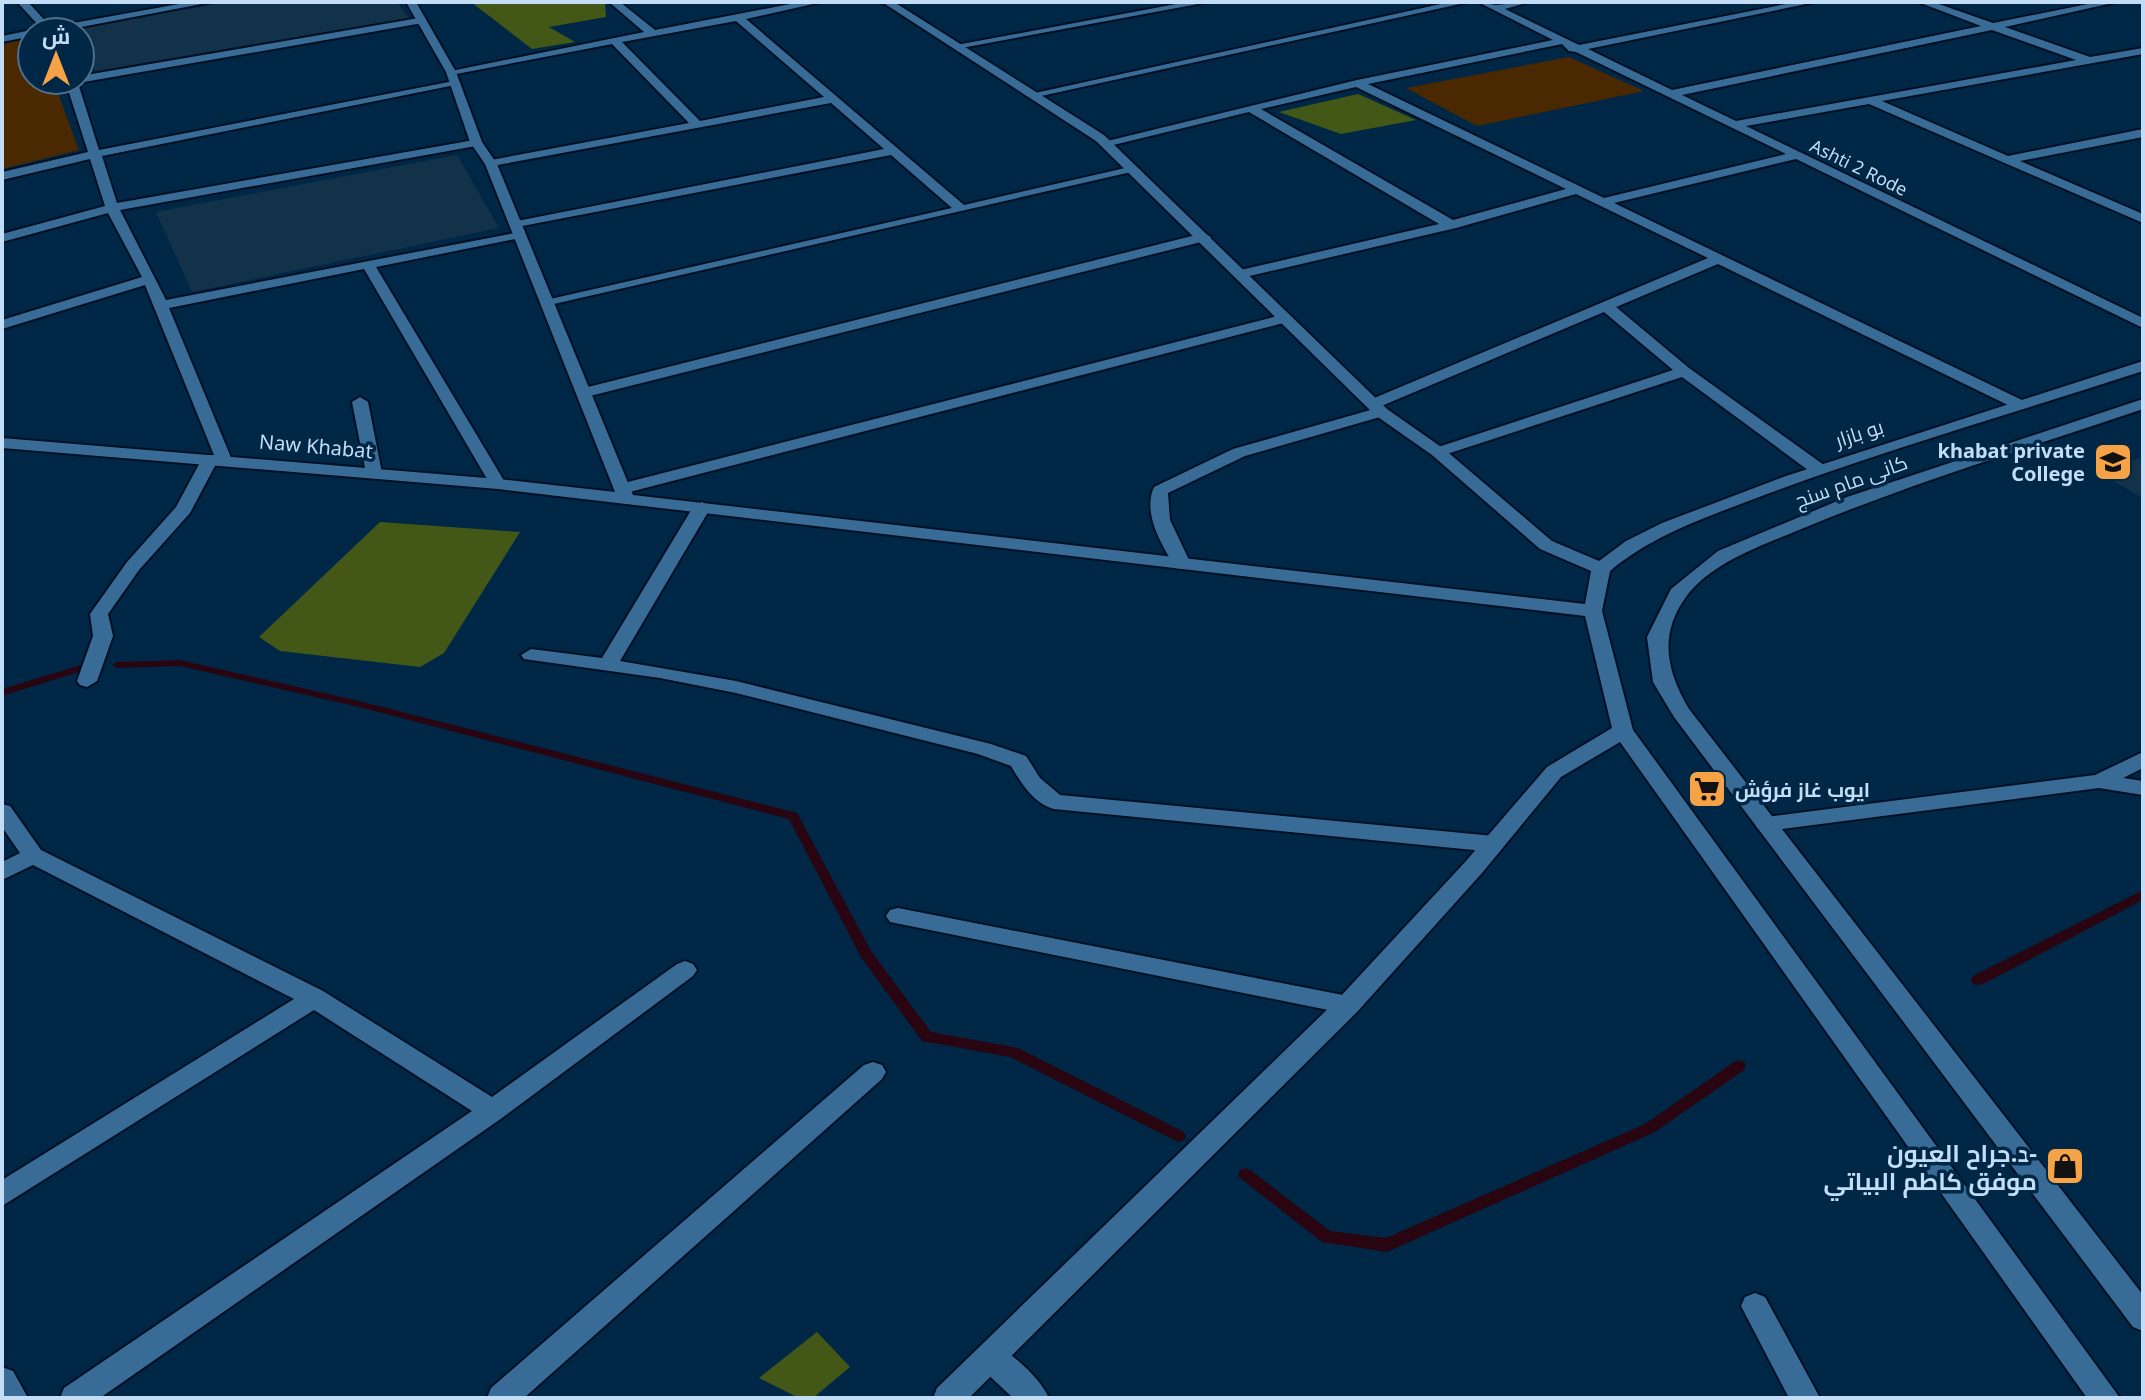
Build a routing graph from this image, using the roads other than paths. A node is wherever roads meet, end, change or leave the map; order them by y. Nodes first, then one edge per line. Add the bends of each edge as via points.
1 (207, 2) edge
2 (411, 2) edge
3 (614, 2) edge
4 (817, 2) edge
5 (887, 2) edge
6 (1204, 2) edge
7 (1464, 2) edge
8 (1483, 2) edge
9 (1524, 2) edge
10 (1811, 2) edge
11 (1923, 2) edge
12 (2074, 2) edge
13 (2112, 2) edge
14 (1188, 3) edge
15 (2088, 7) junction
16 (1494, 8) junction
17 (738, 17) junction
18 (419, 21) junction
19 (96, 22) edge
20 (1991, 27) junction
21 (652, 33) junction
22 (615, 41) junction
23 (1559, 42) junction
24 (956, 46) junction
25 (1573, 49) junction
26 (2143, 51) edge
27 (2087, 60) junction
28 (96, 77) edge
29 (453, 77) junction
30 (1357, 83) junction
31 (1668, 94) junction
32 (1032, 95) junction
33 (77, 96) edge
34 (833, 99) junction
35 (1874, 102) junction
36 (1250, 108) junction
37 (697, 124) junction
38 (1732, 125) junction
39 (2140, 135) edge
40 (476, 142) junction
41 (1105, 143) junction
42 (893, 151) junction
43 (95, 154) junction
44 (1795, 156) junction
45 (2005, 160) junction
46 (491, 164) junction
47 (1134, 170) junction
48 (2, 176) edge
49 (1577, 190) junction
50 (1602, 202) junction
51 (112, 208) junction
52 (961, 209) junction
53 (2143, 219) edge
54 (1451, 225) junction
55 (519, 229) junction
56 (1204, 237) junction
57 (2, 238) edge
58 (1718, 259) junction
59 (368, 264) junction
60 (1241, 274) junction
61 (150, 279) junction
62 (550, 303) junction
63 (161, 305) junction
64 (1607, 307) junction
65 (1286, 318) junction
66 (2143, 324) edge
67 (2, 325) edge
68 (2143, 366) edge
69 (1684, 371) junction
70 (2085, 386) junction
71 (586, 392) junction
72 (360, 402) dead end
73 (2018, 404) junction
74 (2137, 406) edge
75 (1377, 408) junction
76 (2, 443) edge
77 (1438, 452) junction
78 (217, 459) junction
79 (1818, 469) junction
80 (374, 473) junction
81 (498, 484) junction
82 (624, 493) junction
83 (702, 507) junction
84 (1182, 564) junction
85 (1601, 569) junction
86 (1593, 611) junction
87 (531, 655) dead end
88 (607, 666) junction
89 (87, 681) dead end
90 (1623, 731) junction
91 (2143, 759) edge
92 (2099, 781) junction
93 (2143, 788) edge
94 (2, 811) edge
95 (1766, 824) junction
96 (1494, 844) junction
97 (33, 855) junction
98 (2, 872) edge
99 (898, 916) dead end
100 (685, 970) dead end
101 (314, 998) junction
102 (1348, 1005) junction
103 (873, 1072) dead end
104 (493, 1111) junction
105 (2, 1194) edge
106 (1755, 1306) dead end
107 (2143, 1318) edge
108 (990, 1357) junction
109 (2, 1381) edge
110 (13, 1398) edge
111 (75, 1398) edge
112 (502, 1398) edge
113 (948, 1398) edge
114 (1034, 1398) edge
115 (1805, 1398) edge
116 (2105, 1398) edge

1 - 19 street
2 - 18 street
3 - 21 street
4 - 17 street
5 - 24 street
6 - 14 street
7 - 32 street
8 - 16 street, Ashti 2 Rode
9 - 16 street
10 - 25 street
11 - 20 street
12 - 15 street
13 - 15 street
14 - 24 street
15 - 20 street
16 - 23 street, Ashti 2 Rode
17 - 21 street
17 - 34 street
18 - 28 street
18 - 29 street
20 - 27 street
20 - 31 street
21 - 22 street
22 - 29 street
22 - 37 street
23 - 25 street, Ashti 2 Rode
23 - 30 street
24 - 32 street
25 - 31 street, Ashti 2 Rode
26 - 27 street
27 - 35 street
29 - 40 street
29 - 43 street
30 - 36 street
30 - 49 street
31 - 38 street, Ashti 2 Rode
32 - 41 street
33 - 43 street
34 - 37 street
34 - 42 street
35 - 38 street
35 - 45 street
36 - 41 street
36 - 54 street
37 - 46 street
38 - 44 street, Ashti 2 Rode
39 - 45 street
40 - 46 street
40 - 51 street
41 - 47 street
42 - 52 street
42 - 55 street
43 - 48 street
43 - 51 street
44 - 50 street
44 - 66 street, Ashti 2 Rode
45 - 53 street
46 - 55 street
47 - 52 street
47 - 56 street
49 - 50 street
49 - 54 street
50 - 58 street
51 - 57 street
51 - 61 street
52 - 62 street
54 - 60 street
55 - 59 street
55 - 62 street
56 - 60 street
56 - 71 street
58 - 64 street
58 - 73 street
59 - 63 street
59 - 81 street
60 - 65 street
61 - 63 street
61 - 67 street
62 - 71 street
63 - 78 street
64 - 69 street
64 - 75 street
65 - 75 street
65 - 82 street
68 - 70 street, بو بازار
69 - 77 street
69 - 79 street
70 - 73 street, بو بازار
70 - 74 street
71 - 82 street
72 - 80 street
73 - 79 street, بو بازار
74 - 95 street, کانی مام سنج via 1853,501 1724,555 1678,593 1657,637 1663,682
75 - 77 street
75 - 84 street via 1212,462 1160,491 1162,525
76 - 78 street, Naw Khabat
77 - 85 street via 1546,545
78 - 80 street, Naw Khabat
78 - 89 street via 184,509 99,614 103,636
79 - 85 street, بو بازار via 1645,536
80 - 81 street, Naw Khabat
81 - 82 street, Naw Khabat
82 - 83 street, Naw Khabat
83 - 84 street, Naw Khabat
83 - 88 street
84 - 86 street, Naw Khabat
85 - 86 street
86 - 90 street
87 - 88 street
88 - 96 street via 736,687 984,749 1019,761 1032,783 1054,802
90 - 96 street via 1554,772
90 - 116 street
91 - 92 street
92 - 93 street
92 - 95 street
94 - 97 street
95 - 107 street
96 - 102 street
97 - 98 street
97 - 101 street
99 - 102 street
100 - 104 street
101 - 104 street
101 - 105 street
102 - 108 street
103 - 112 street
104 - 111 street
106 - 115 street
108 - 113 street
108 - 114 street
109 - 110 street

